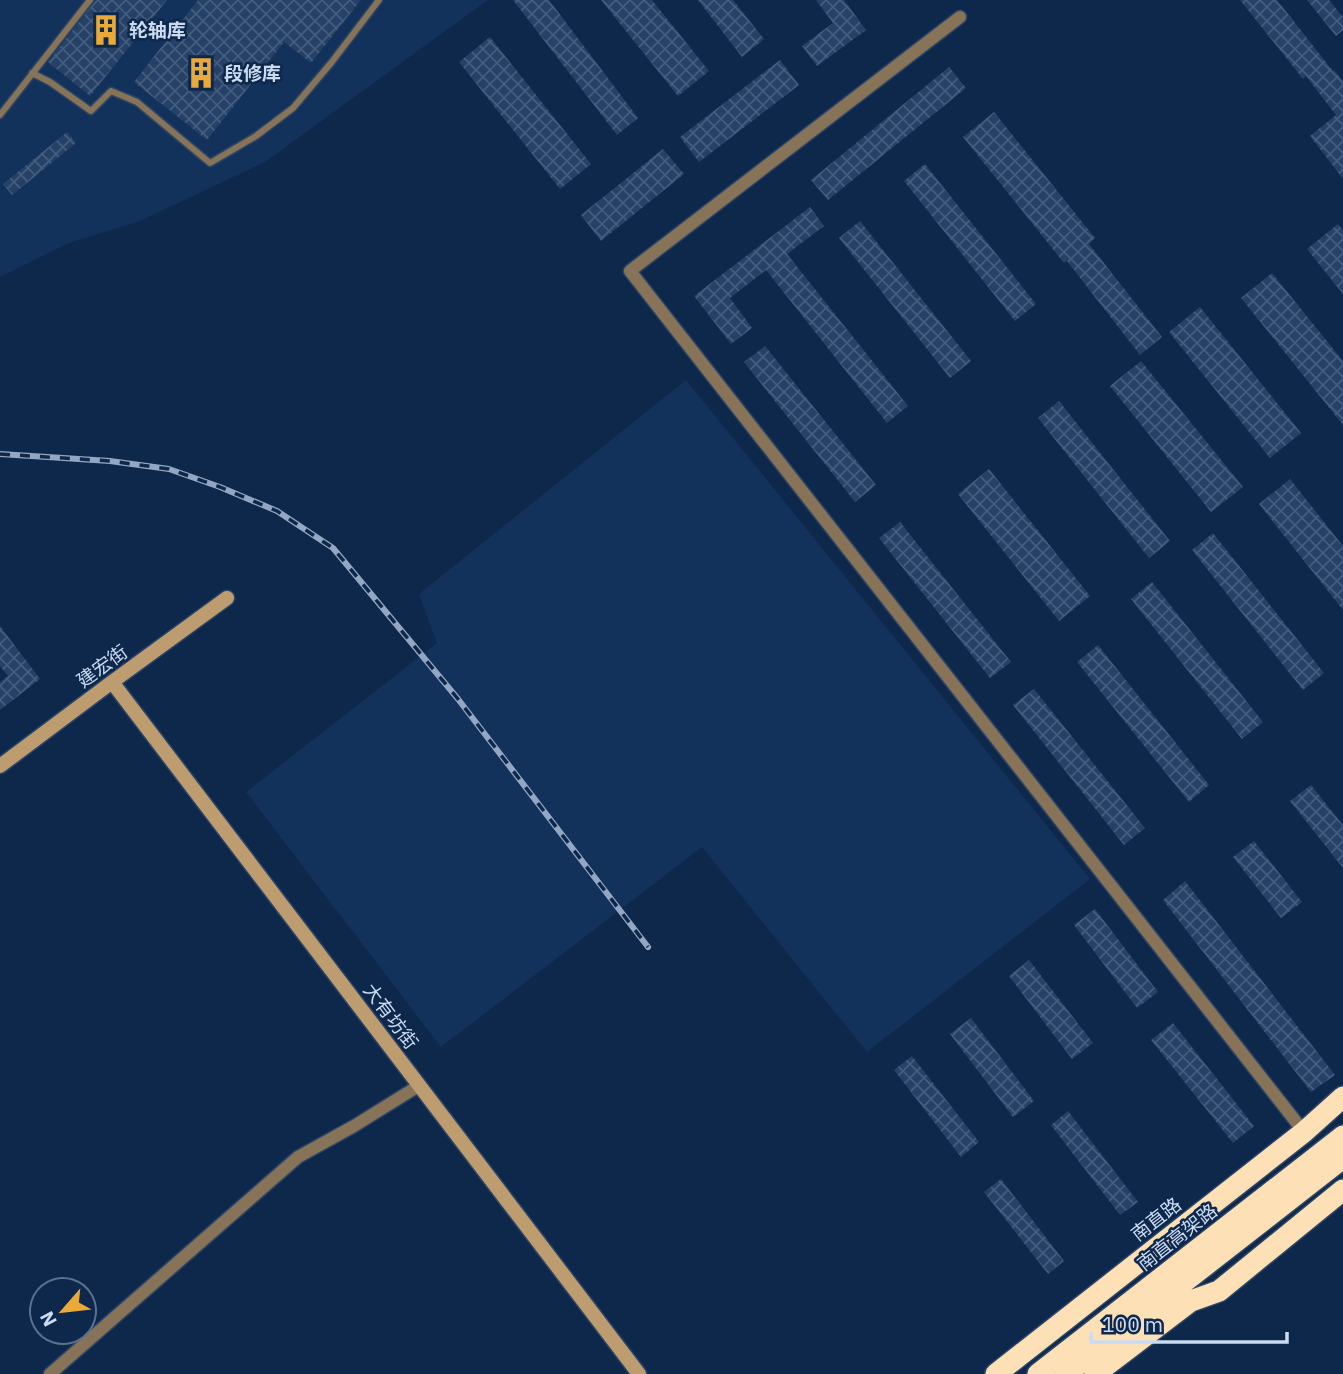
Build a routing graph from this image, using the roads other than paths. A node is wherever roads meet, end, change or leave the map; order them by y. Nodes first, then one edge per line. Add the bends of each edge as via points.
1 (90, 0) edge
2 (379, 0) edge
3 (960, 17) dead end
4 (32, 74) junction
5 (0, 115) edge
6 (227, 598) dead end
7 (112, 682) junction
8 (0, 766) edge
9 (420, 1085) junction
10 (1343, 1097) edge
11 (1304, 1132) junction
12 (1343, 1136) edge
13 (1343, 1158) edge
14 (1343, 1179) edge
15 (1343, 1190) edge
16 (1219, 1291) junction
17 (50, 1374) edge
18 (639, 1374) edge
19 (996, 1374) edge
20 (1038, 1374) edge
21 (1066, 1374) edge
22 (1095, 1374) edge

1 - 4 lane
2 - 4 lane via 293,108 210,163 137,102 111,91 91,111
3 - 11 street via 630,271
4 - 5 lane
6 - 7 main road, 建宏街
7 - 8 main road, 建宏街
7 - 9 main road, 大有坊街
9 - 17 street via 298,1157
9 - 18 main road, 大有坊街
10 - 11 highway, 南直路
11 - 19 highway, 南直路
12 - 20 highway, 南直高架路
13 - 21 highway, 南直高架路
14 - 16 highway via 1234,1265
15 - 16 highway
16 - 22 highway via 1191,1301

